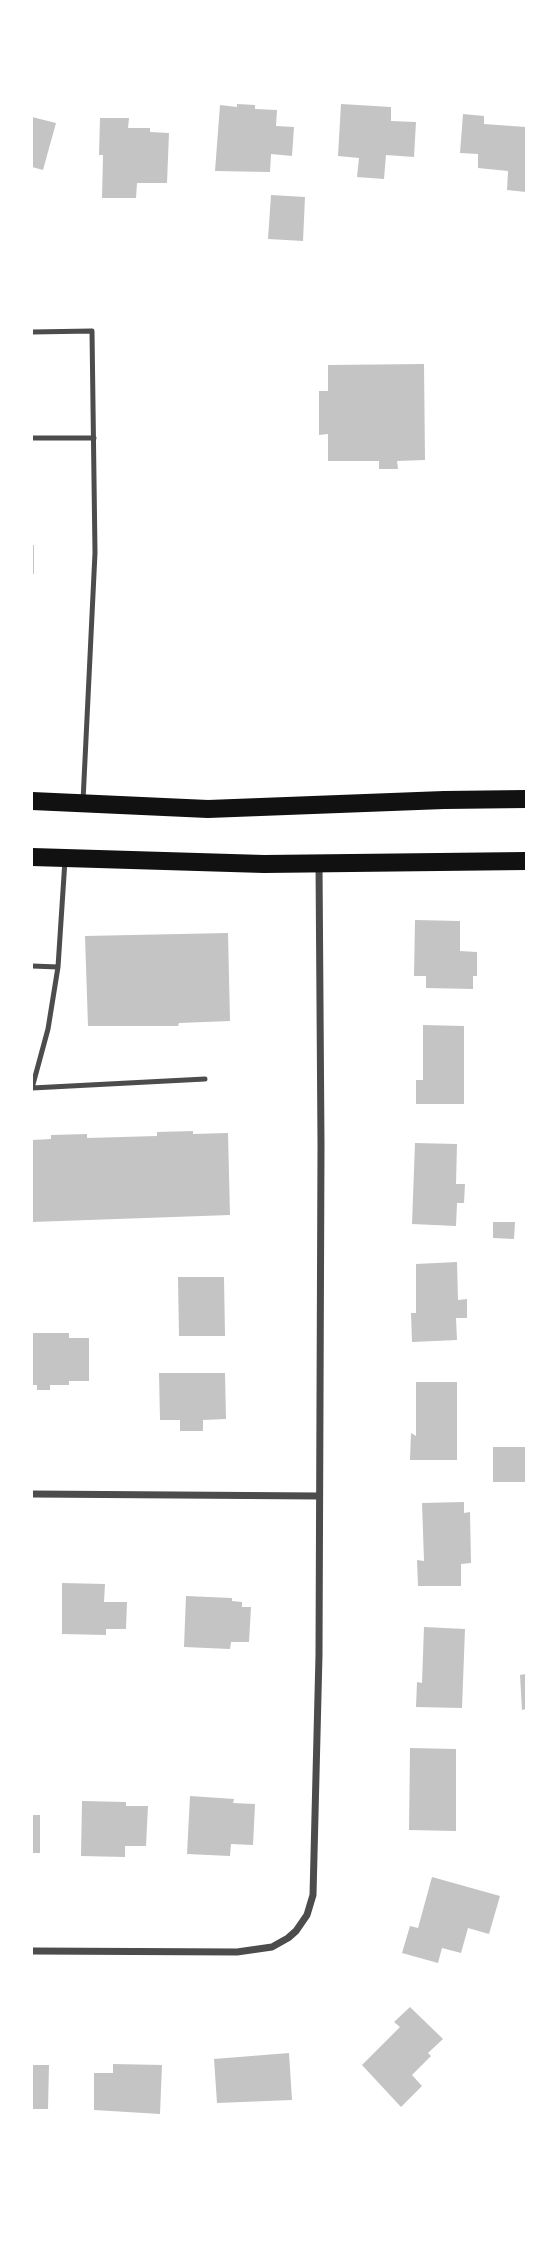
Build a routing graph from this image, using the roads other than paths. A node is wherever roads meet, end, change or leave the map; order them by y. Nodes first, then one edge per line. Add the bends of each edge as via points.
1 (32, 332) edge
2 (32, 438) edge
3 (94, 438) junction
4 (527, 799) edge
5 (32, 801) edge
6 (83, 805) junction
7 (32, 858) edge
8 (65, 860) junction
9 (527, 860) edge
10 (319, 863) junction
11 (32, 966) edge
12 (58, 967) junction
13 (205, 1079) dead end
14 (32, 1088) edge
15 (32, 1494) edge
16 (319, 1496) junction
17 (32, 1951) edge

1 - 3 lane via 92,331
2 - 3 lane
3 - 6 lane via 95,553
4 - 6 main road via 208,809
5 - 6 main road
7 - 8 main road
8 - 10 main road
8 - 12 lane
9 - 10 main road
10 - 16 street
11 - 12 lane
12 - 14 lane
13 - 14 lane
15 - 16 street
16 - 17 street via 313,1895 307,1915 296,1931 272,1947 237,1952

